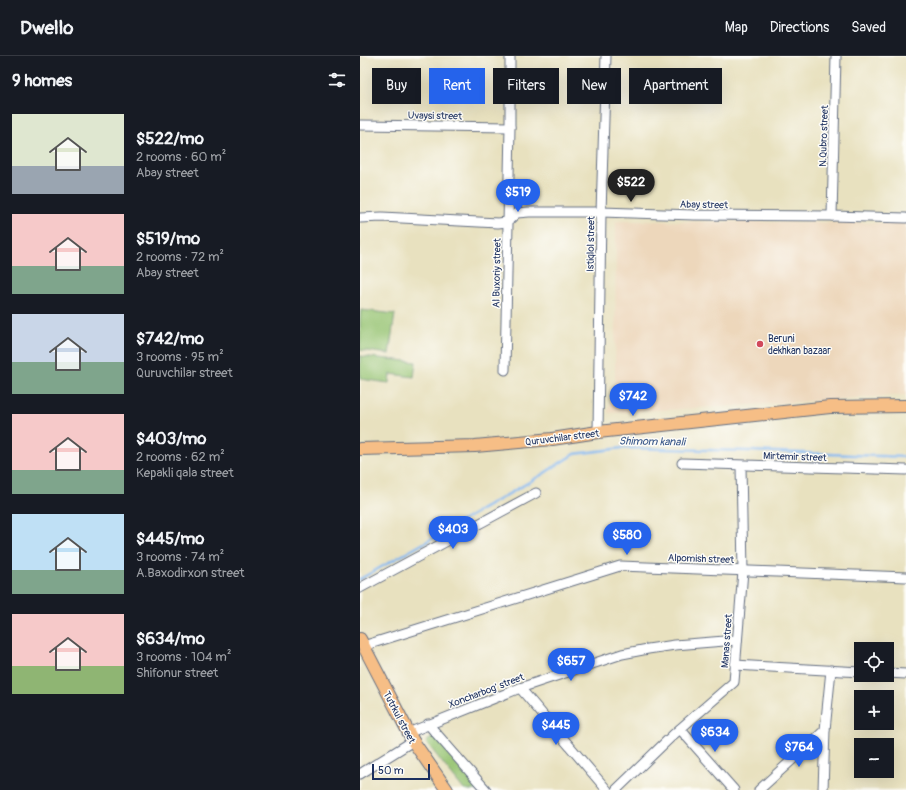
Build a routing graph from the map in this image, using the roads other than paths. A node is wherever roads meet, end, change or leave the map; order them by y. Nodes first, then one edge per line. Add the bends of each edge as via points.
1 (510, 56) edge
2 (606, 56) edge
3 (836, 56) edge
4 (360, 125) edge
5 (510, 127) junction
6 (601, 212) junction
7 (832, 216) junction
8 (360, 218) edge
9 (906, 218) edge
10 (507, 222) junction
11 (505, 370) dead end
12 (906, 406) edge
13 (598, 432) junction
14 (360, 449) edge
15 (682, 464) dead end
16 (741, 466) junction
17 (906, 470) edge
18 (536, 493) dead end
19 (743, 571) junction
20 (906, 577) edge
21 (360, 588) edge
22 (737, 640) junction
23 (362, 642) edge
24 (735, 665) junction
25 (831, 670) junction
26 (854, 672) edge
27 (894, 673) edge
28 (906, 674) edge
29 (520, 688) junction
30 (428, 724) junction
31 (680, 729) junction
32 (825, 730) junction
33 (410, 737) junction
34 (360, 774) edge
35 (447, 790) edge
36 (486, 790) edge
37 (607, 790) edge
38 (616, 790) edge
39 (734, 790) edge
40 (759, 790) edge
41 (823, 790) edge

1 - 5 street, Al Buxoriy street
2 - 6 street, Istiqlol street
3 - 7 street, N.Qubro street
4 - 5 street, Uvaysi street
5 - 10 street, Al Buxoriy street
6 - 7 street, Abay street
6 - 10 street, Abay street via 517,213
6 - 13 street, Istiqlol street
7 - 9 street, Abay street
8 - 10 street
10 - 11 street, Al Buxoriy street
12 - 13 main road, Quruvchilar street via 830,407
13 - 14 main road, Quruvchilar street via 475,446
15 - 16 street, Mirtemir street
16 - 17 street, Mirtemir street
16 - 19 street, Manas street
18 - 21 street
19 - 20 street, Alpomish street
19 - 22 street, Manas street
19 - 23 street, Alpomish street via 620,566
22 - 24 street, Manas street
22 - 29 street, Xoncharbog' street via 675,645 622,654
23 - 33 main road, Tutrkul street
24 - 25 street
24 - 31 street, Manas street via 734,682
25 - 26 street
25 - 32 street
27 - 28 street
29 - 30 street, Xoncharbog' street
29 - 37 street
30 - 33 street, Xoncharbog' street
30 - 36 street
31 - 38 street, Manas street
31 - 39 street
32 - 40 street
32 - 41 street
33 - 34 street, Xoncharbog' street
33 - 35 main road, Tutrkul street

